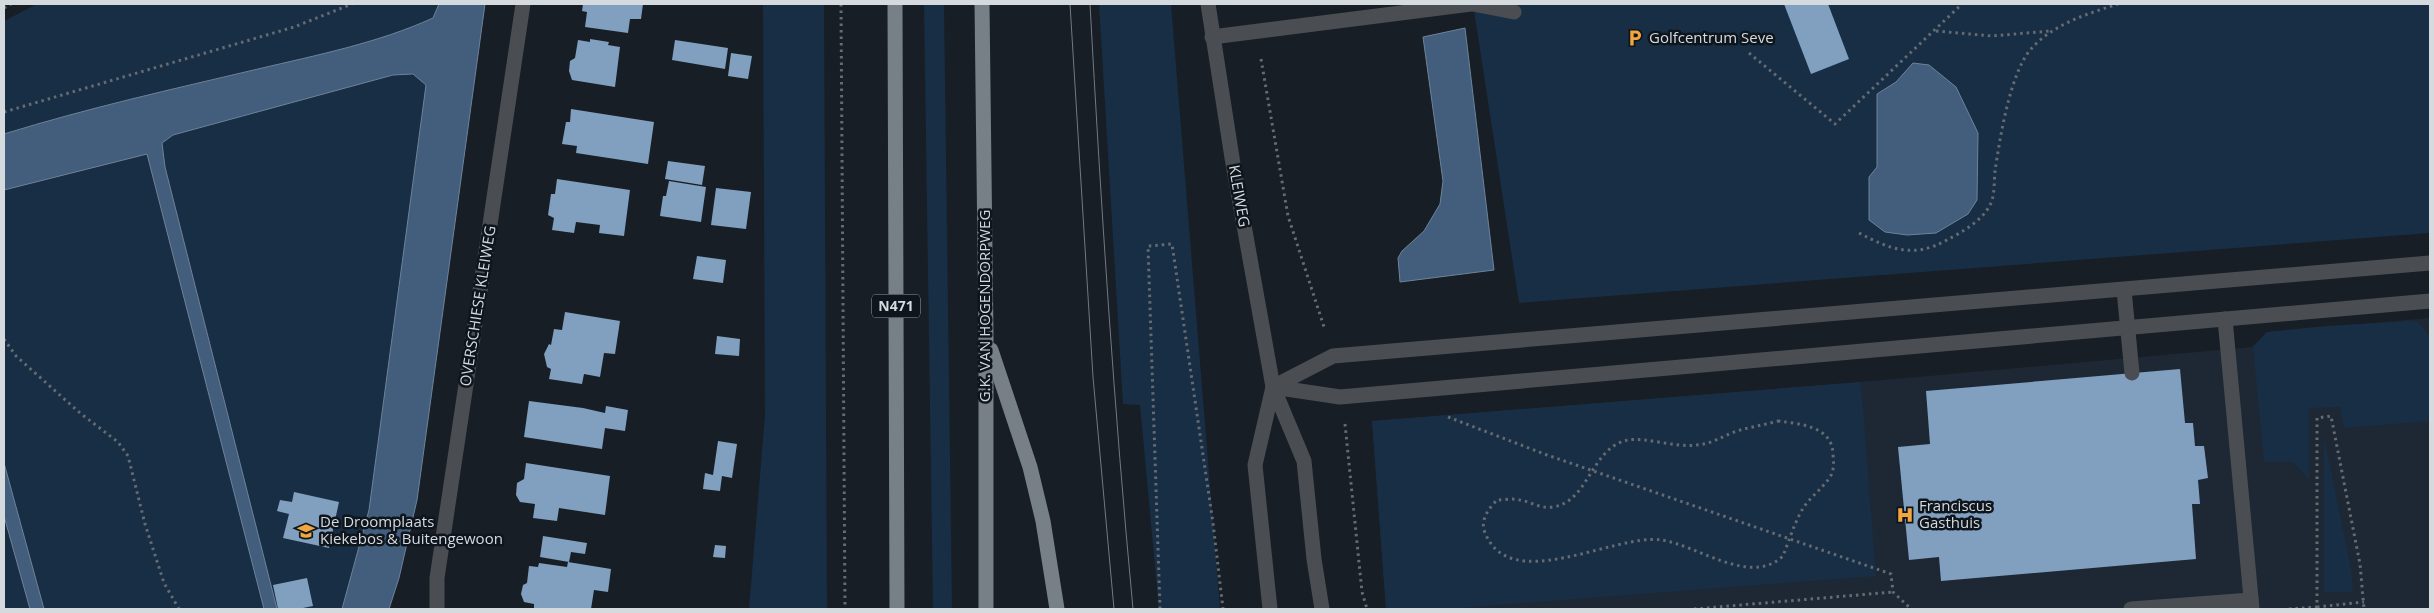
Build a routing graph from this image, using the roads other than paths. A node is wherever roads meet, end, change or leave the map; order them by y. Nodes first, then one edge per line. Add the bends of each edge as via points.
1 (523, 4) edge
2 (895, 4) edge
3 (982, 4) edge
4 (1208, 4) edge
5 (1472, 4) edge
6 (1514, 12) dead end
7 (1212, 37) junction
8 (2430, 263) edge
9 (2124, 290) junction
10 (2430, 301) edge
11 (2225, 319) junction
12 (2127, 327) junction
13 (986, 336) junction
14 (2132, 373) dead end
15 (1273, 387) junction
16 (2251, 604) edge
17 (437, 609) edge
18 (897, 609) edge
19 (986, 609) edge
20 (1057, 609) edge
21 (1270, 609) edge
22 (1322, 609) edge
23 (2131, 609) edge

1 - 17 street, OVERSCHIESE KLEIWEG via 438,568
2 - 18 main road, N471
3 - 13 main road, G.K. VAN HOGENDORPWEG
4 - 7 street, KLEIWEG
5 - 6 street
5 - 7 street
7 - 15 street, KLEIWEG
8 - 9 street
9 - 12 street
9 - 15 street via 1333,356
10 - 11 street
11 - 12 street
11 - 16 street
12 - 14 street
12 - 15 street via 1340,397
13 - 19 main road, G.K. VAN HOGENDORPWEG
13 - 20 main road via 1030,467 1043,521
15 - 21 street, KLEIWEG via 1255,465
15 - 22 street, KLEIWEG via 1304,461
16 - 23 street

